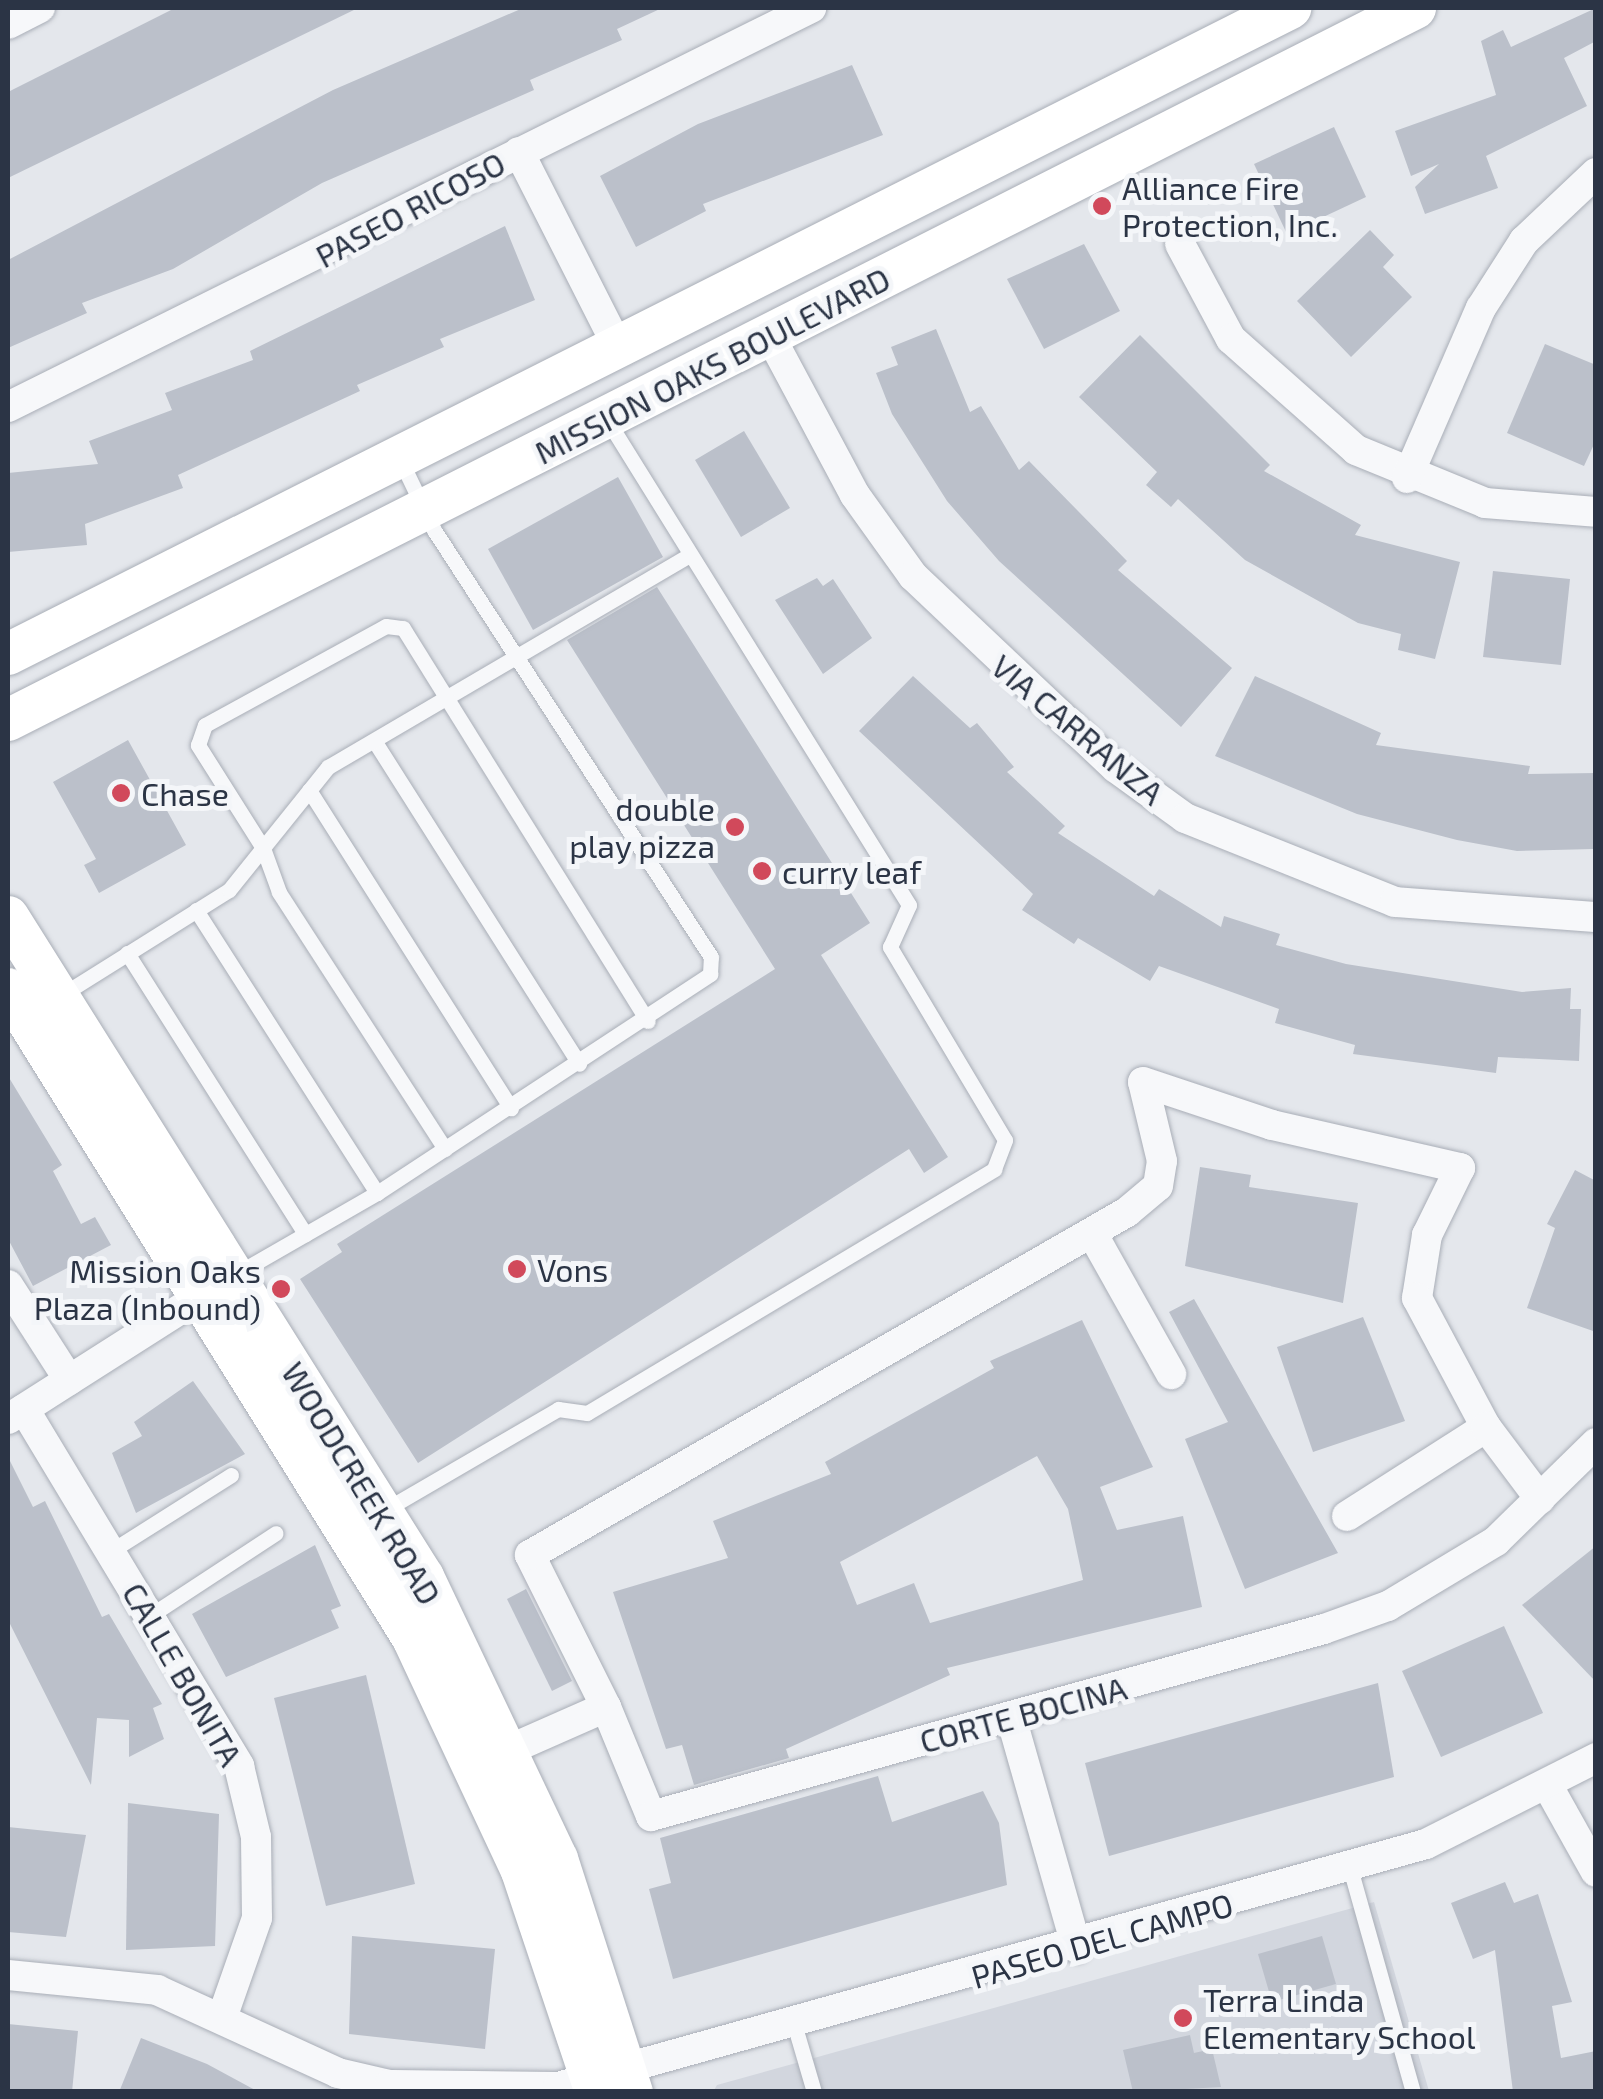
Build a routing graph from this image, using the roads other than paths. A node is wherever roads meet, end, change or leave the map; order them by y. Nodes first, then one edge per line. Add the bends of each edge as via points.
1 (40, 8) edge
2 (811, 8) edge
3 (1290, 8) edge
4 (1415, 8) edge
5 (8, 24) edge
6 (519, 152) junction
7 (1596, 173) edge
8 (1180, 244) dead end
9 (770, 336) junction
10 (618, 344) junction
11 (8, 407) edge
12 (606, 418) junction
13 (400, 458) junction
14 (1407, 478) junction
15 (424, 510) junction
16 (1596, 512) edge
17 (689, 555) junction
18 (8, 654) edge
19 (522, 660) junction
20 (447, 704) junction
21 (8, 720) edge
22 (375, 742) junction
23 (310, 790) junction
24 (262, 848) junction
25 (196, 910) junction
26 (8, 916) edge
27 (1596, 917) edge
28 (127, 953) junction
29 (8, 990) edge
30 (56, 998) junction
31 (648, 1021) junction
32 (579, 1064) junction
33 (511, 1108) junction
34 (445, 1150) junction
35 (377, 1193) junction
36 (1092, 1233) junction
37 (304, 1234) junction
38 (8, 1285) edge
39 (218, 1286) junction
40 (1170, 1374) dead end
41 (68, 1380) junction
42 (16, 1414) edge
43 (1486, 1427) junction
44 (1596, 1442) edge
45 (231, 1475) dead end
46 (1540, 1499) junction
47 (383, 1511) junction
48 (1348, 1516) dead end
49 (276, 1533) dead end
50 (111, 1551) junction
51 (151, 1615) junction
52 (606, 1706) junction
53 (1011, 1717) junction
54 (493, 1756) junction
55 (1596, 1758) edge
56 (1549, 1788) junction
57 (1350, 1868) junction
58 (1596, 1872) edge
59 (1077, 1948) junction
60 (8, 1975) edge
61 (222, 2018) junction
62 (795, 2027) junction
63 (612, 2085) edge
64 (814, 2092) edge
65 (1413, 2092) edge

1 - 5 street
2 - 6 street, PASEO RICOSO
3 - 10 main road, MISSION OAKS BOULEVARD
4 - 9 main road, MISSION OAKS BOULEVARD
6 - 10 street
6 - 11 street, PASEO RICOSO
7 - 14 street via 1524,242 1481,308
8 - 14 street via 1231,339 1356,450
9 - 12 main road, MISSION OAKS BOULEVARD
9 - 27 street, VIA CARRANZA via 855,495 913,576 1102,756 1185,818 1395,902
10 - 13 main road, MISSION OAKS BOULEVARD
12 - 15 main road, MISSION OAKS BOULEVARD
12 - 17 lane
13 - 15 lane
13 - 18 main road, MISSION OAKS BOULEVARD
14 - 16 street via 1534,514
15 - 19 lane
15 - 21 main road, MISSION OAKS BOULEVARD
17 - 19 lane
17 - 47 lane via 908,905 890,947 1005,1140 994,1169 587,1413 558,1409
19 - 20 lane
19 - 31 lane via 711,957 696,990
20 - 22 lane
20 - 24 lane via 403,628 386,626 204,725 198,745
20 - 31 lane
22 - 23 lane via 328,767
22 - 32 lane
23 - 24 lane
23 - 33 lane
24 - 25 lane via 229,890
24 - 34 lane via 279,892
25 - 28 lane
25 - 35 lane
26 - 30 main road, WOODCREEK ROAD
28 - 30 lane
28 - 37 lane
29 - 39 main road, WOODCREEK ROAD
30 - 39 main road, WOODCREEK ROAD
31 - 32 lane
32 - 33 lane
33 - 34 lane
34 - 35 lane
35 - 37 lane
36 - 40 street
36 - 43 street via 1158,1186 1162,1161 1144,1082 1272,1125 1460,1168 1427,1235 1418,1298
36 - 52 street via 530,1555
37 - 39 lane
38 - 41 street
39 - 41 street
39 - 47 main road, WOODCREEK ROAD
39 - 54 main road, WOODCREEK ROAD via 367,1560
41 - 42 street
42 - 50 street, CALLE BONITA
43 - 46 street
43 - 48 street
44 - 46 street, CORTE BOCINA
45 - 50 lane
46 - 53 street, CORTE BOCINA via 1496,1541 1388,1606
47 - 54 main road, WOODCREEK ROAD
49 - 51 lane
50 - 51 street, CALLE BONITA
51 - 61 street, CALLE BONITA via 238,1766 256,1836 258,1918
52 - 53 street, CORTE BOCINA via 652,1816
52 - 54 street
53 - 59 street
54 - 63 main road, WOODCREEK ROAD
55 - 56 street, PASEO DEL CAMPO
56 - 57 street, PASEO DEL CAMPO
56 - 58 street
57 - 59 street, PASEO DEL CAMPO
57 - 65 lane
59 - 62 street, PASEO DEL CAMPO
60 - 61 street, PASEO DEL CAMPO via 157,1990
61 - 63 street, PASEO DEL CAMPO via 338,2072 388,2084
62 - 63 street, PASEO DEL CAMPO
62 - 64 lane

